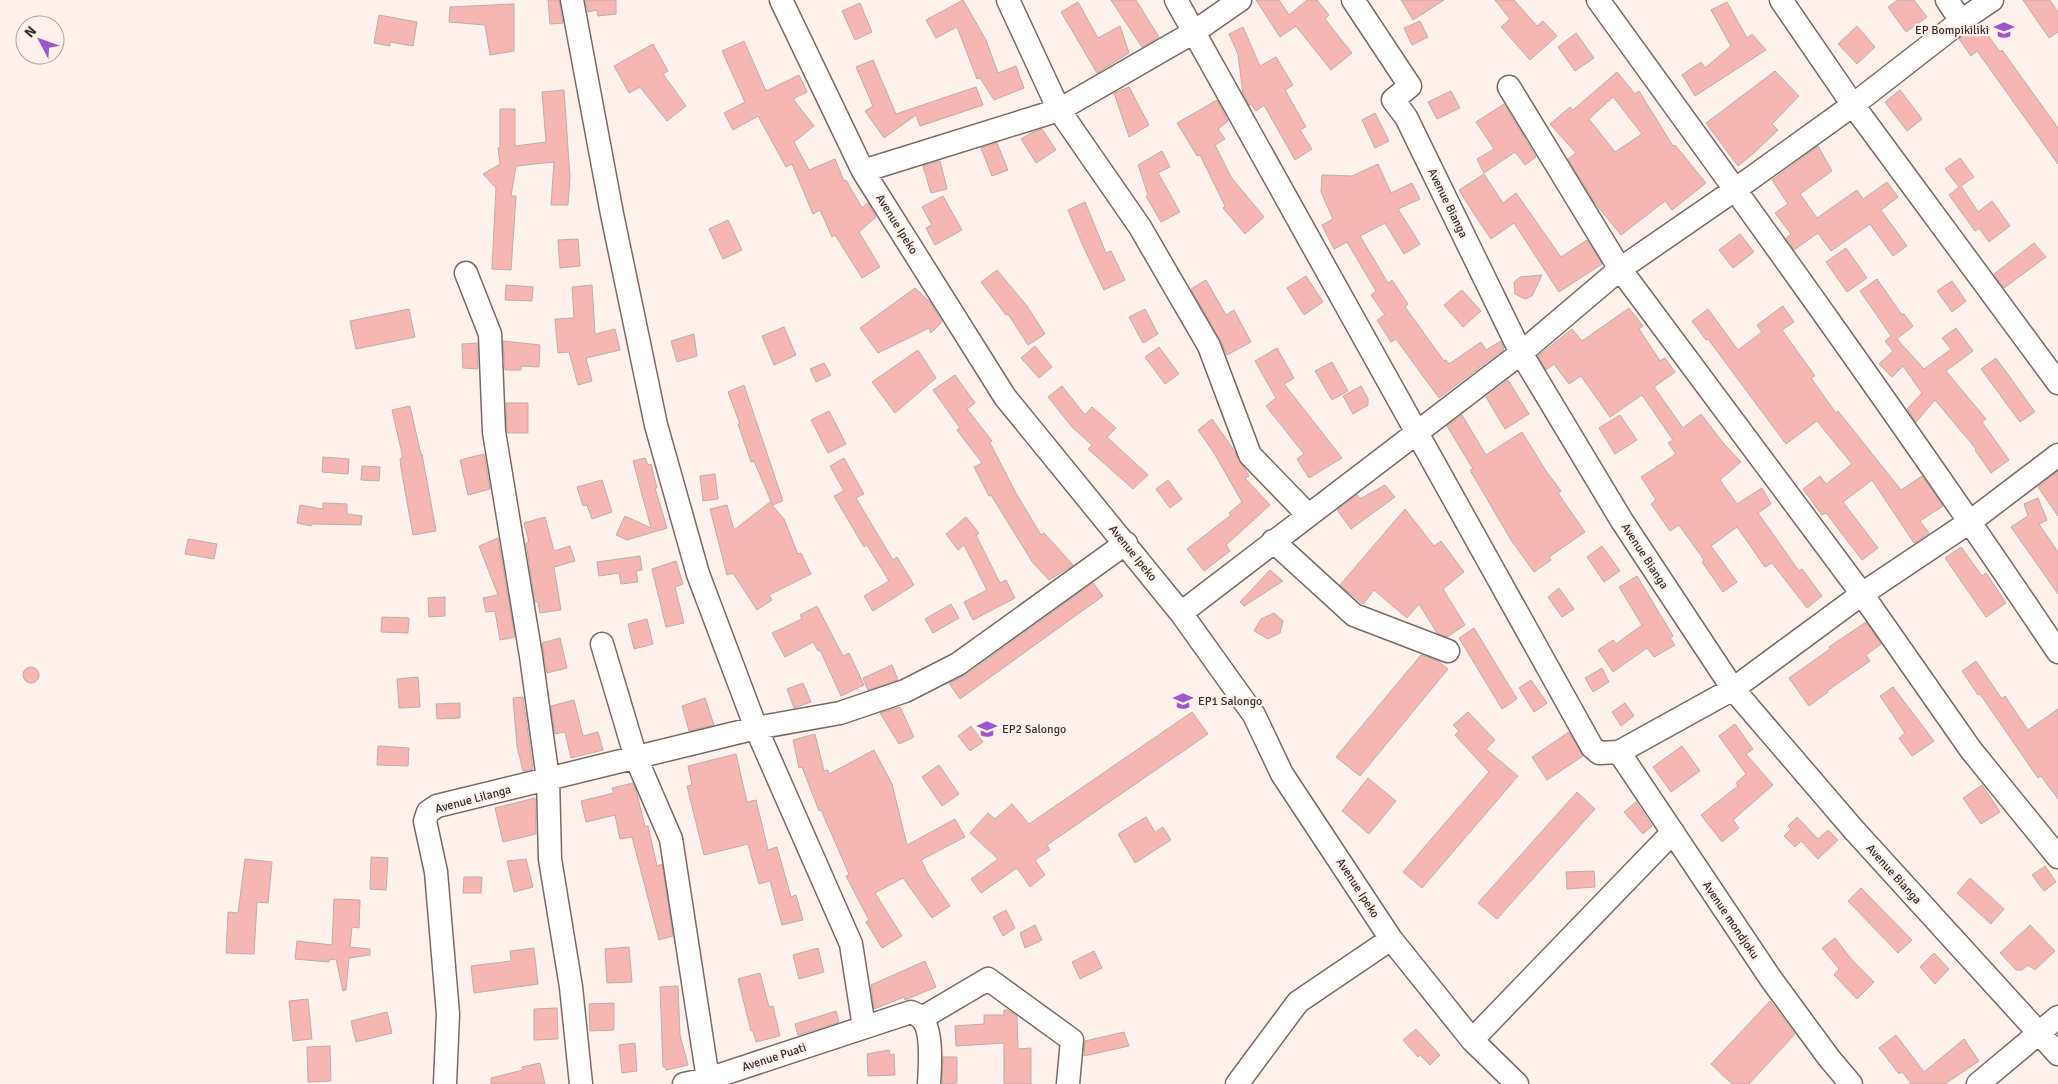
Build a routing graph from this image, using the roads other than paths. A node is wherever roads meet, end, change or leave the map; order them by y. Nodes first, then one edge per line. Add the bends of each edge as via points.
1 (572, 0) edge
2 (780, 0) edge
3 (1008, 0) edge
4 (1176, 0) edge
5 (1240, 0) edge
6 (1353, 0) edge
7 (1598, 0) edge
8 (1781, 0) edge
9 (1947, 0) edge
10 (1992, 0) edge
11 (1961, 21) junction
12 (1194, 32) junction
13 (1509, 87) dead end
14 (1853, 105) junction
15 (1059, 110) junction
16 (862, 170) junction
17 (1736, 189) junction
18 (1620, 269) junction
19 (466, 273) dead end
20 (1521, 353) junction
21 (2058, 383) edge
22 (1417, 431) junction
23 (2058, 455) edge
24 (1308, 515) junction
25 (1971, 521) junction
26 (1273, 541) junction
27 (1126, 543) junction
28 (1862, 594) junction
29 (1181, 613) junction
30 (602, 644) dead end
31 (1448, 651) dead end
32 (2058, 652) edge
33 (1733, 689) junction
34 (756, 728) junction
35 (1619, 752) junction
36 (636, 758) junction
37 (548, 779) junction
38 (1673, 832) junction
39 (2058, 857) edge
40 (1391, 939) junction
41 (2058, 1017) edge
42 (922, 1018) junction
43 (864, 1027) junction
44 (2038, 1033) junction
45 (1472, 1040) junction
46 (2058, 1054) edge
47 (708, 1079) junction
48 (445, 1084) edge
49 (581, 1084) edge
50 (684, 1084) edge
51 (929, 1084) edge
52 (1068, 1084) edge
53 (1237, 1084) edge
54 (1517, 1084) edge
55 (1851, 1084) edge
56 (1978, 1084) edge

1 - 34 street via 656,425 698,574
2 - 16 street, Avenue Ipeko
3 - 15 street
4 - 12 street
5 - 12 street
6 - 20 street, Avenue Bianga via 1410,86 1393,100 1406,117
7 - 17 street
8 - 14 street
9 - 11 street
10 - 11 street
11 - 14 street
12 - 15 street
12 - 22 street
13 - 18 street
14 - 17 street
14 - 21 street
15 - 16 street
15 - 24 street via 1140,227 1209,346 1250,455
16 - 27 street, Avenue Ipeko via 1005,397
17 - 18 street
17 - 25 street
18 - 20 street
18 - 28 street
19 - 37 street via 490,334 494,432
20 - 22 street
20 - 33 street, Avenue Bianga via 1622,521
22 - 24 street
22 - 35 street via 1592,747 1599,753
23 - 25 street
24 - 26 street
25 - 28 street
25 - 32 street
26 - 29 street
26 - 31 street via 1354,615
27 - 29 street, Avenue Ipeko
27 - 34 street, Avenue Lilanga via 958,664 905,691 840,713
28 - 33 street
28 - 39 street via 1970,750
29 - 40 street, Avenue Ipeko via 1254,715 1282,774
30 - 36 street
33 - 35 street
33 - 44 street, Avenue Bianga via 1854,830
34 - 36 street, Avenue Lilanga
34 - 43 street via 851,944
35 - 38 street, Avenue mondjoku
36 - 37 street, Avenue Lilanga
36 - 47 street via 671,839
37 - 48 street, Avenue Lilanga via 437,806 428,812 425,821 436,872 448,1014
37 - 49 street via 550,859 571,987
38 - 45 street
38 - 55 street, Avenue mondjoku via 1770,979
40 - 45 street, Avenue Ipeko
40 - 53 street via 1298,1002
41 - 44 street
42 - 43 street, Avenue Puati via 911,1012
42 - 51 street via 928,1032
42 - 52 street via 988,979 1072,1040
43 - 47 street, Avenue Puati
44 - 46 street, Avenue Bianga
44 - 56 street
45 - 54 street, Avenue Ipeko
47 - 50 street, Avenue Puati

